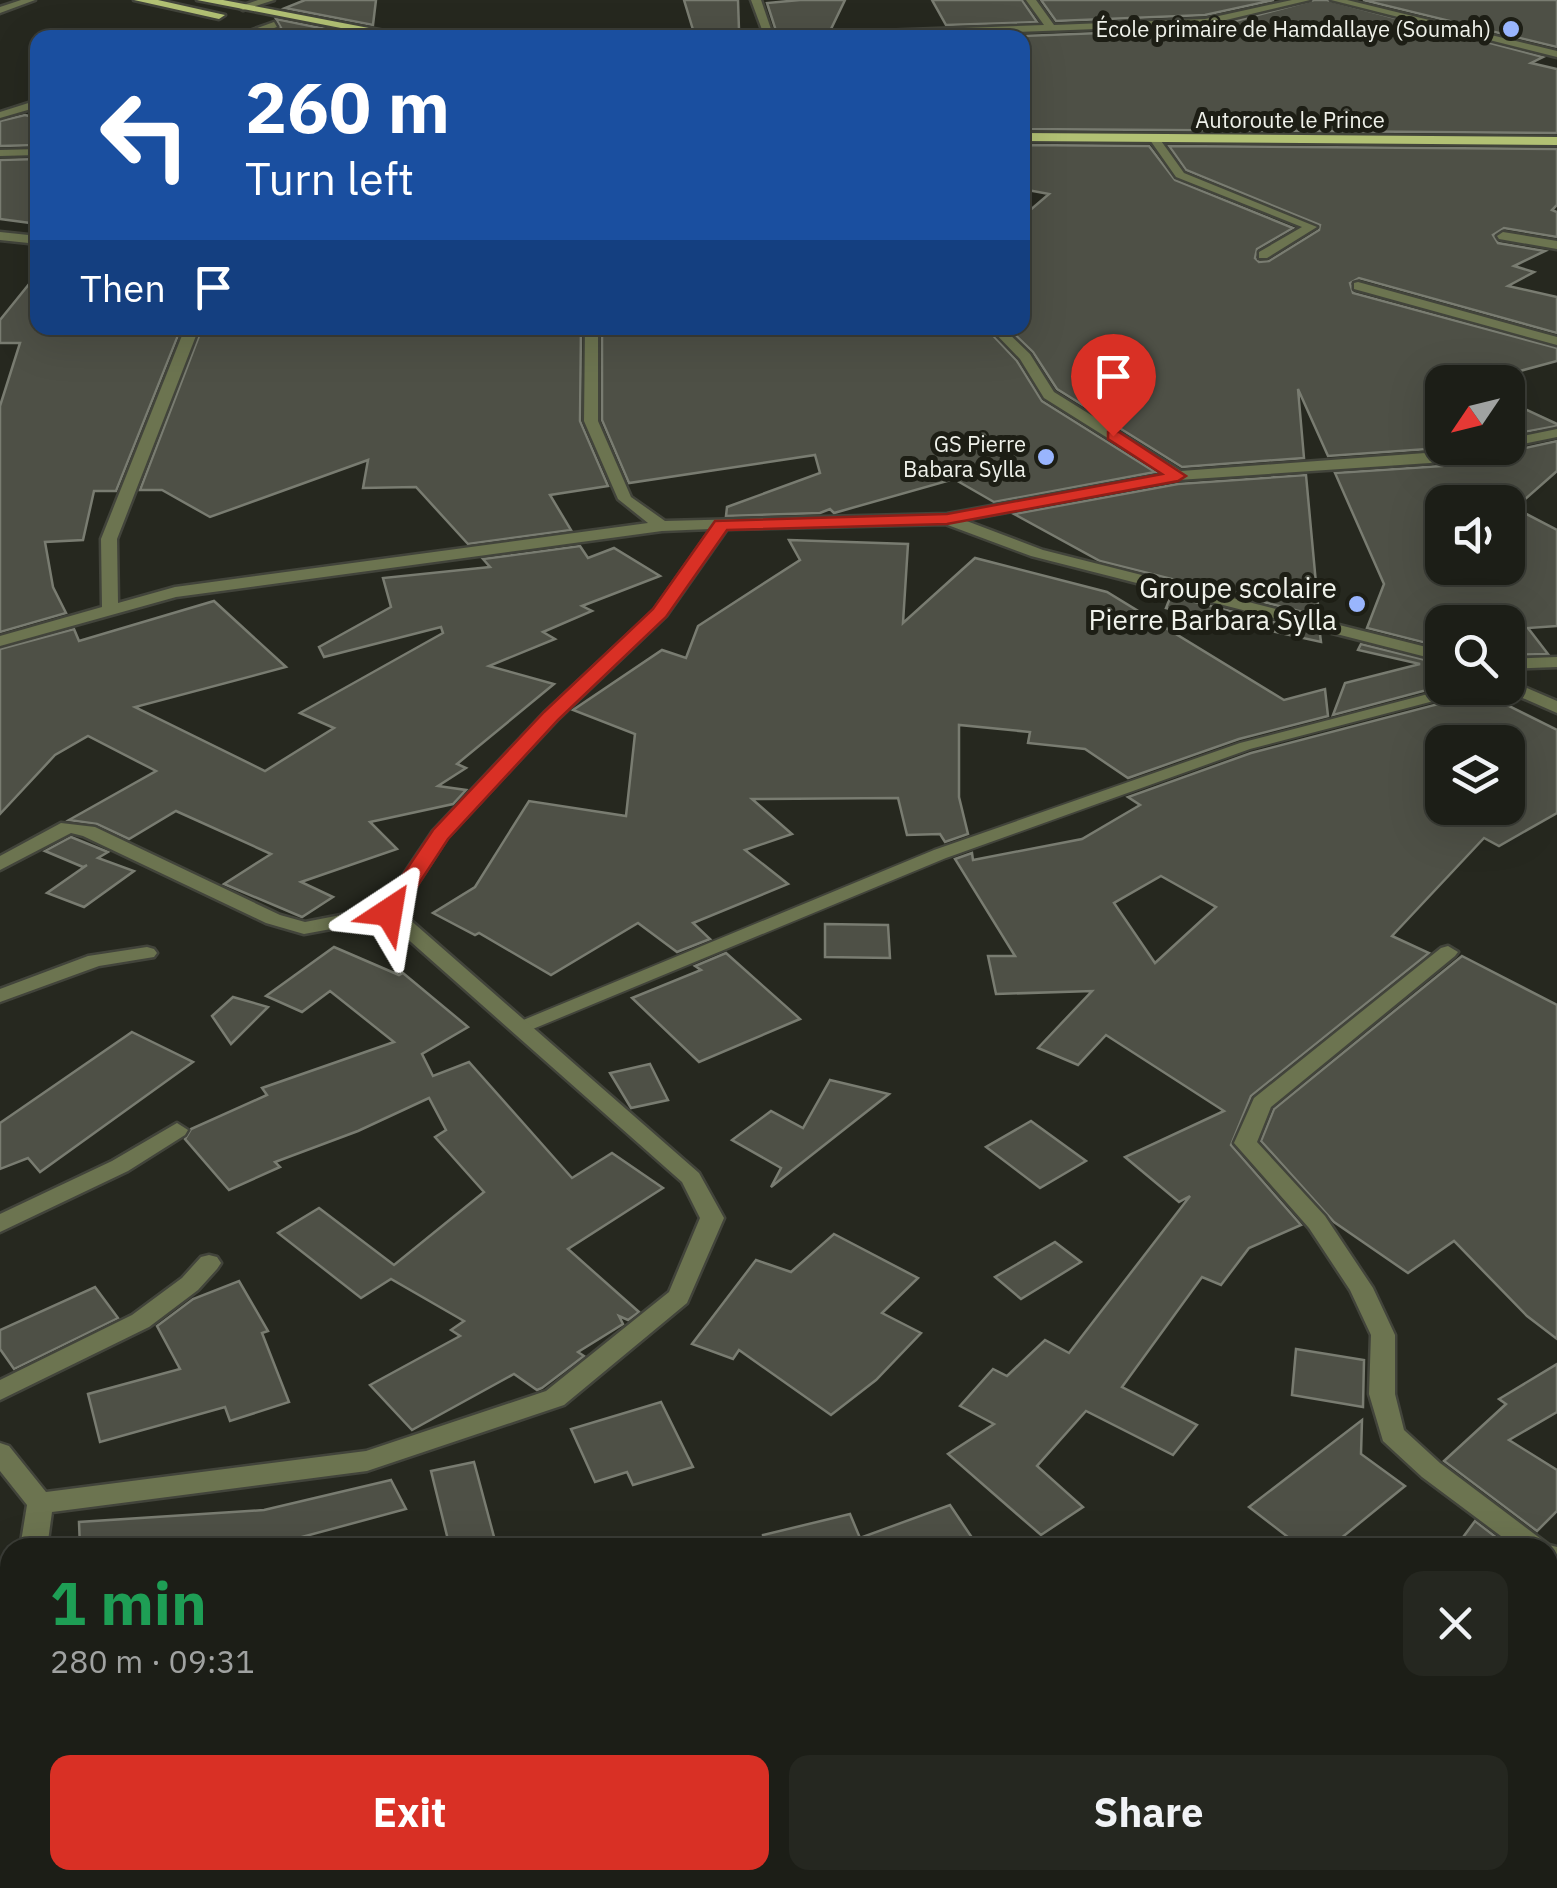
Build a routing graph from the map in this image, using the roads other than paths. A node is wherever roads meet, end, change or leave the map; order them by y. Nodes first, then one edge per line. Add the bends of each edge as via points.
1 (30, 0) edge
2 (140, 0) edge
3 (203, 0) edge
4 (269, 0) edge
5 (756, 0) edge
6 (1030, 0) edge
7 (1305, 0) edge
8 (1336, 0) edge
9 (243, 7) junction
10 (0, 10) edge
11 (274, 25) junction
12 (1050, 26) junction
13 (259, 30) edge
14 (300, 30) edge
15 (371, 30) edge
16 (765, 30) edge
17 (947, 30) edge
18 (1557, 54) edge
19 (30, 106) edge
20 (0, 115) edge
21 (1030, 122) edge
22 (1557, 127) edge
23 (1030, 137) edge
24 (1155, 140) junction
25 (1557, 141) edge
26 (30, 152) edge
27 (0, 153) edge
28 (0, 236) edge
29 (1503, 236) dead end
30 (30, 239) edge
31 (1557, 245) edge
32 (1262, 255) dead end
33 (1358, 286) dead end
34 (189, 335) edge
35 (591, 335) edge
36 (1003, 335) edge
37 (1557, 341) edge
38 (1557, 433) edge
39 (1525, 440) edge
40 (1425, 459) edge
41 (1178, 476) junction
42 (947, 519) junction
43 (722, 525) junction
44 (662, 526) junction
45 (110, 608) junction
46 (0, 641) edge
47 (1425, 652) edge
48 (1557, 662) edge
49 (1525, 663) edge
50 (1525, 693) edge
51 (1425, 699) edge
52 (1557, 708) edge
53 (0, 864) edge
54 (389, 912) junction
55 (1448, 952) dead end
56 (147, 953) dead end
57 (0, 996) edge
58 (522, 1027) junction
59 (176, 1130) dead end
60 (0, 1224) edge
61 (208, 1263) dead end
62 (0, 1391) edge
63 (0, 1454) edge
64 (40, 1503) junction
65 (35, 1538) edge
66 (1523, 1538) edge

1 - 10 street
2 - 11 main road
3 - 9 main road
4 - 9 street
5 - 16 street
6 - 12 street
7 - 12 street via 1205,22
8 - 18 street
9 - 15 main road
11 - 13 street
11 - 14 main road
12 - 17 street
19 - 20 street
21 - 22 main road, Autoroute le Prince
23 - 24 main road, Autoroute le Prince
24 - 25 main road, Autoroute le Prince
24 - 32 street via 1190,180 1311,227
26 - 27 street
28 - 30 street
29 - 31 street
33 - 37 street
34 - 45 street via 109,539
35 - 44 street via 591,421 625,500
36 - 41 street via 1049,395
38 - 39 street
40 - 41 street
41 - 42 street
42 - 43 street
42 - 47 street via 1037,553
43 - 44 street
43 - 54 street via 660,613 440,835
44 - 45 street via 175,592
45 - 46 street
48 - 49 street
50 - 52 street
51 - 58 lane via 1246,746 958,847
53 - 54 street via 68,826 304,928
54 - 58 street
55 - 66 street via 1262,1104 1244,1142 1318,1222 1361,1288 1382,1335 1382,1394 1392,1434
56 - 57 street via 95,960
58 - 64 street via 691,1178 712,1218 679,1297 556,1398 367,1461
59 - 60 street via 120,1166
61 - 62 street via 150,1314
63 - 64 street
64 - 65 street

